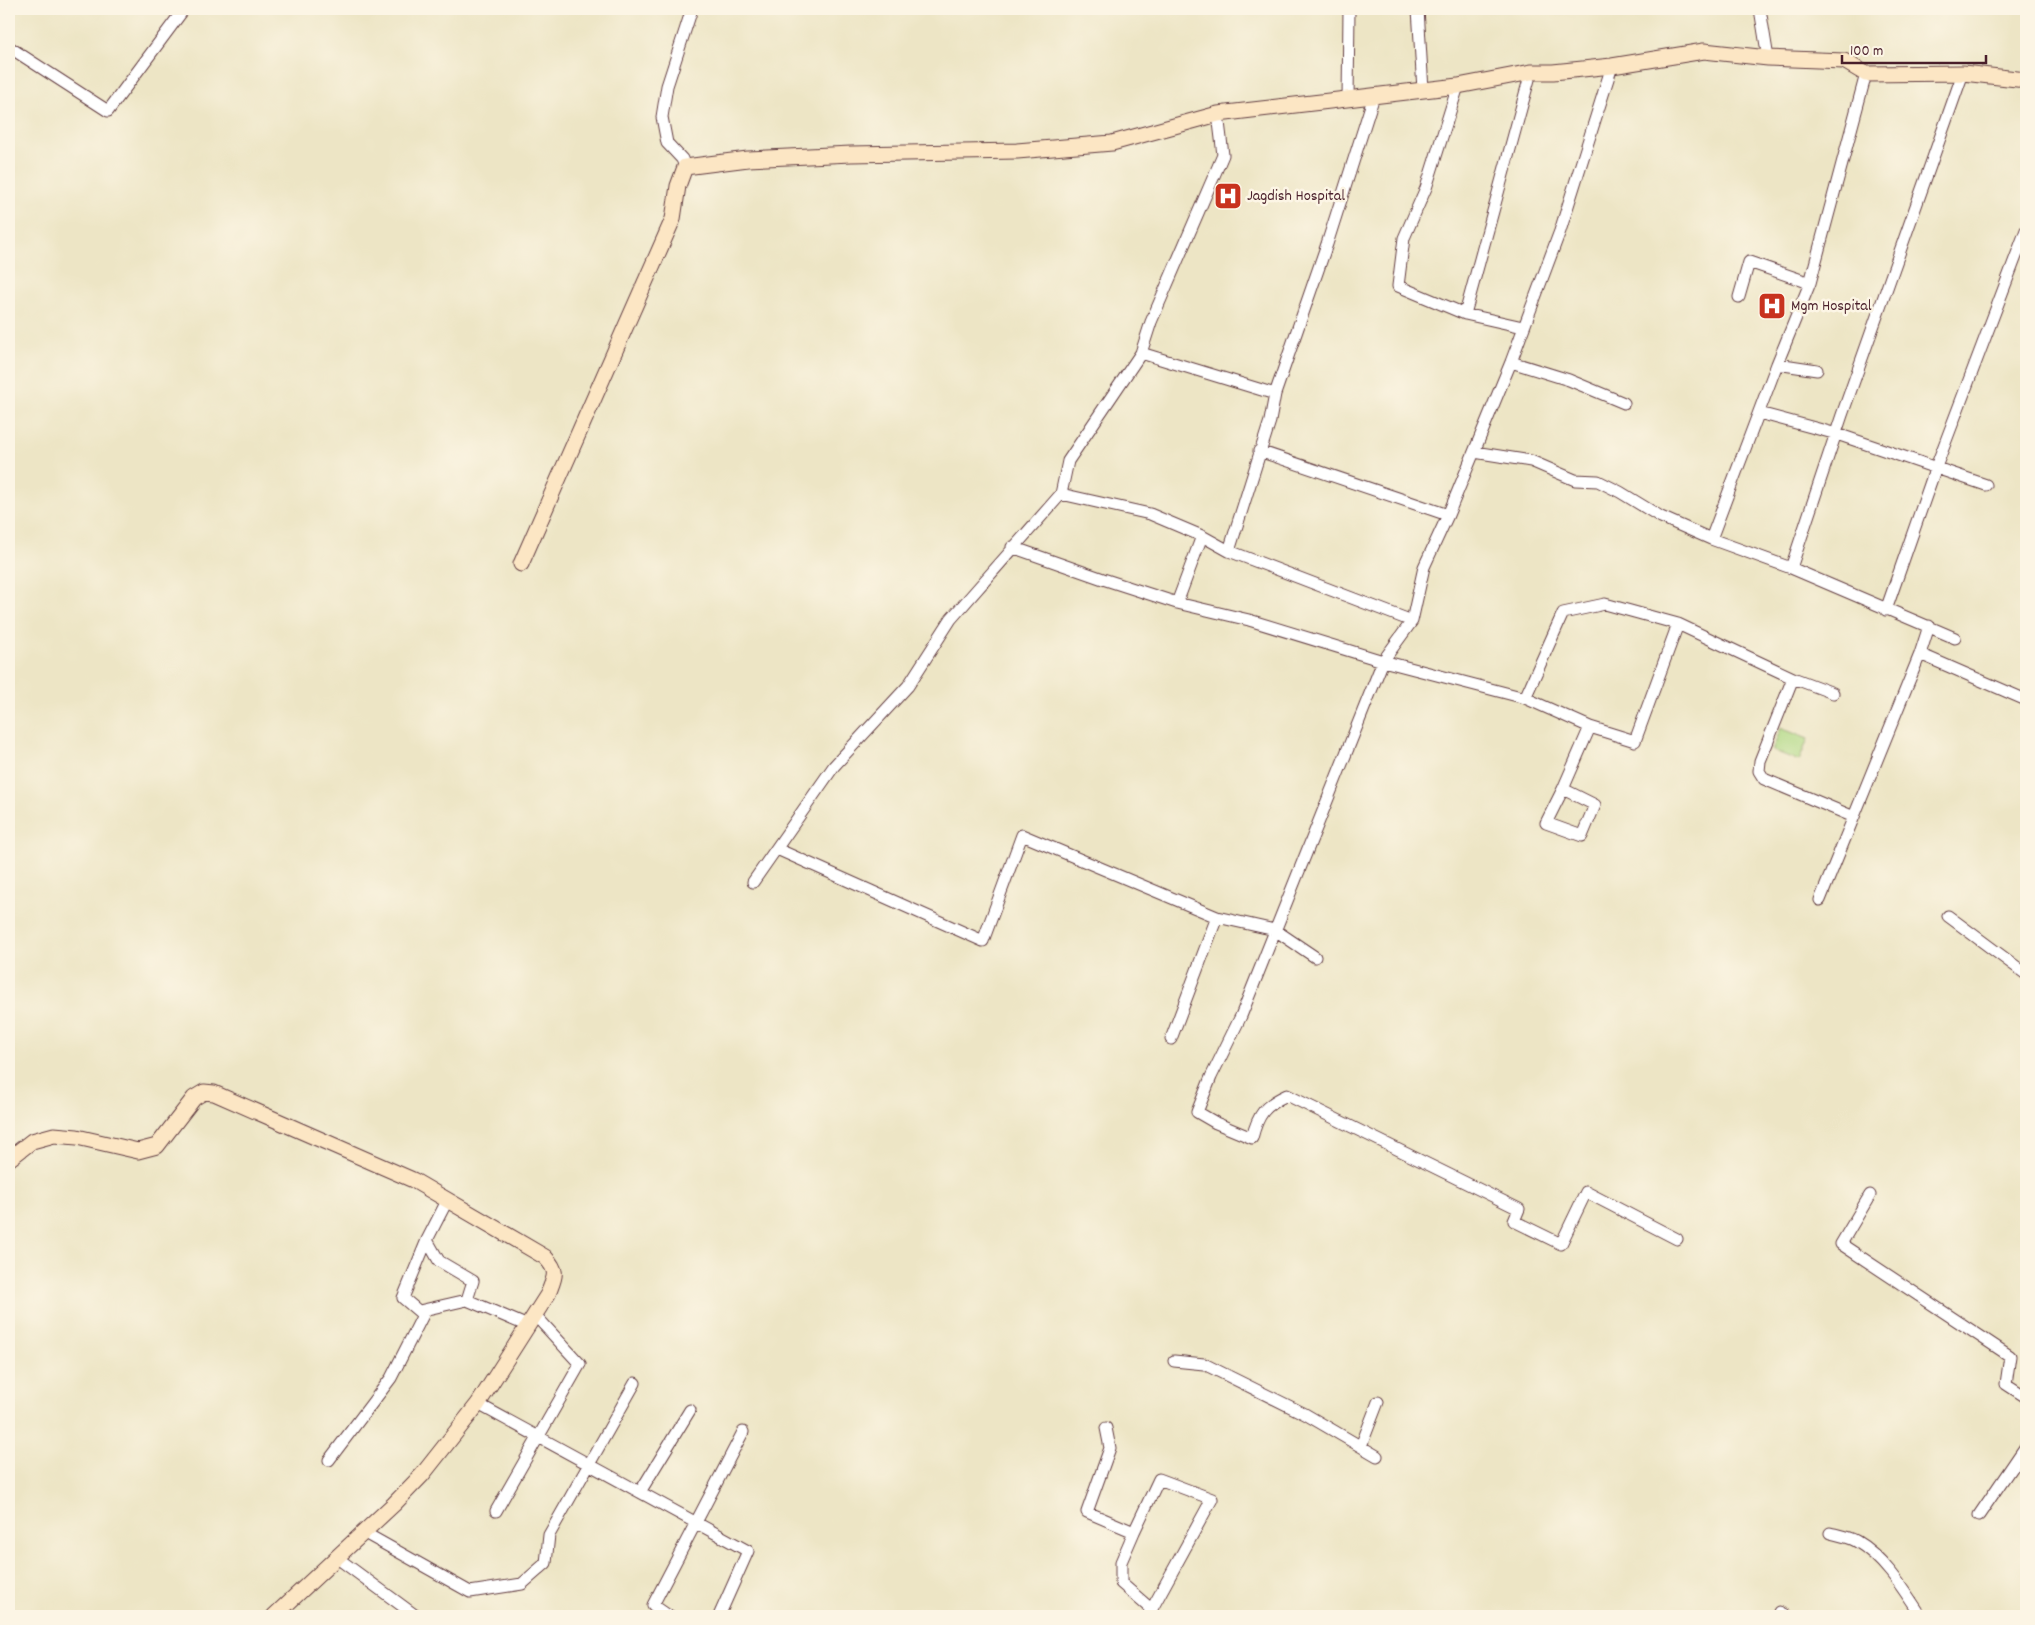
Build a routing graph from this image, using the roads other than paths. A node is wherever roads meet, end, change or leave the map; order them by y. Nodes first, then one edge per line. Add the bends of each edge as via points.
1 (184, 9) edge
2 (692, 9) edge
3 (1349, 9) edge
4 (1418, 9) edge
5 (1760, 9) edge
6 (9, 47) edge
7 (1768, 58) junction
8 (1612, 66) junction
9 (1531, 72) junction
10 (1962, 73) junction
11 (1866, 74) junction
12 (2026, 80) edge
13 (1458, 86) junction
14 (1423, 90) junction
15 (1374, 96) junction
16 (1348, 100) junction
17 (1218, 114) junction
18 (685, 167) junction
19 (2026, 230) edge
20 (1810, 283) junction
21 (1739, 297) dead end
22 (1465, 314) junction
23 (1523, 327) junction
24 (1141, 353) junction
25 (1511, 362) junction
26 (1777, 364) junction
27 (1818, 370) dead end
28 (1275, 394) junction
29 (1624, 403) dead end
30 (1759, 413) junction
31 (1837, 434) junction
32 (1259, 451) junction
33 (1474, 452) junction
34 (1936, 467) junction
35 (1986, 485) dead end
36 (1061, 494) junction
37 (1448, 515) junction
38 (1202, 536) junction
39 (1711, 539) junction
40 (1012, 547) junction
41 (1229, 550) junction
42 (521, 564) dead end
43 (1790, 568) junction
44 (1177, 603) junction
45 (1886, 610) junction
46 (1412, 621) junction
47 (1678, 624) junction
48 (1929, 626) junction
49 (1955, 638) dead end
50 (1920, 654) junction
51 (1383, 661) junction
52 (1793, 678) junction
53 (1833, 693) dead end
54 (1525, 698) junction
55 (2026, 700) edge
56 (1590, 727) junction
57 (1564, 789) junction
58 (1854, 817) junction
59 (777, 849) junction
60 (753, 882) dead end
61 (1820, 900) dead end
62 (1948, 916) dead end
63 (1217, 917) junction
64 (1275, 930) junction
65 (1315, 957) dead end
66 (2026, 974) edge
67 (1170, 1039) dead end
68 (9, 1159) edge
69 (1870, 1195) dead end
70 (448, 1199) junction
71 (1677, 1239) dead end
72 (427, 1240) junction
73 (467, 1300) junction
74 (418, 1311) junction
75 (531, 1320) junction
76 (1174, 1361) dead end
77 (635, 1383) dead end
78 (2026, 1397) edge
79 (1378, 1402) dead end
80 (478, 1404) junction
81 (690, 1410) dead end
82 (1106, 1428) dead end
83 (743, 1432) dead end
84 (538, 1437) junction
85 (1360, 1446) junction
86 (2026, 1446) edge
87 (1377, 1456) dead end
88 (329, 1460) dead end
89 (589, 1464) junction
90 (640, 1492) junction
91 (496, 1511) dead end
92 (1979, 1515) dead end
93 (697, 1523) junction
94 (363, 1532) junction
95 (1134, 1532) junction
96 (1830, 1532) dead end
97 (336, 1557) junction
98 (1150, 1613) edge
99 (274, 1616) edge
100 (416, 1616) edge
101 (669, 1616) edge
102 (719, 1616) edge
103 (1920, 1616) edge

1 - 6 street via 108,111
2 - 18 street via 667,86 662,117 667,143
3 - 16 street
4 - 14 street
5 - 7 street
7 - 8 street via 1704,51
7 - 11 street via 1844,61
8 - 9 street
8 - 23 street via 1560,231
9 - 13 street
9 - 22 street
10 - 11 street
10 - 12 street
10 - 31 street
11 - 20 street
13 - 14 street
13 - 22 street via 1426,188 1404,238 1398,286
14 - 15 street
15 - 16 street
15 - 28 street
16 - 17 street
17 - 18 street via 1112,143 1017,151 748,159
17 - 24 street via 1223,156 1151,322
18 - 42 street via 678,186 673,219
19 - 34 street
20 - 21 street via 1749,262
20 - 26 street
22 - 23 street
23 - 25 street
24 - 28 street
24 - 36 street via 1068,461
25 - 29 street via 1569,380
25 - 33 street
26 - 27 street
26 - 30 street
28 - 32 street
30 - 31 street
30 - 39 street
31 - 34 street
31 - 43 street
32 - 37 street
32 - 41 street
33 - 37 street
33 - 39 street via 1531,461 1574,480 1598,481
34 - 35 street
34 - 45 street
36 - 38 street via 1150,514
36 - 40 street
37 - 46 street via 1424,567
38 - 41 street
38 - 44 street
39 - 43 street
40 - 44 street
40 - 59 street via 951,619 908,686 834,766
41 - 46 street
43 - 45 street
44 - 51 street via 1249,620
45 - 48 street
46 - 51 street
47 - 52 street
47 - 54 street via 1605,604 1563,613
47 - 56 street via 1635,741
48 - 49 street
48 - 50 street
50 - 55 street
50 - 58 street
51 - 54 street
51 - 64 street
52 - 53 street
52 - 58 street via 1759,770 1764,778
54 - 56 street
56 - 57 street
57 - 57 street via 1546,823 1582,836 1595,805
58 - 61 street
59 - 60 street
59 - 63 street via 983,941 1022,835
62 - 66 street
63 - 64 street
63 - 67 street
64 - 65 street
64 - 71 street via 1241,1016 1197,1112 1252,1138 1256,1121 1270,1103 1287,1095 1518,1209 1514,1221 1561,1244 1586,1192
68 - 70 street via 32,1142 54,1135 138,1150 156,1146 194,1098 204,1092 214,1093 413,1180
69 - 78 street via 1840,1244 2010,1356 2006,1384
70 - 72 street
70 - 75 street via 545,1257 554,1266 555,1274 548,1294
72 - 73 street via 439,1261 473,1281
72 - 74 street via 403,1298
73 - 74 street
73 - 75 street
74 - 88 street via 423,1315 391,1378
75 - 80 street
75 - 84 street via 580,1364
76 - 85 street via 1204,1364 1305,1414
77 - 89 street
79 - 85 street
80 - 84 street
80 - 94 street via 422,1475
81 - 90 street
82 - 95 street via 1110,1448 1087,1512
83 - 93 street
84 - 89 street
84 - 91 street
85 - 87 street
86 - 92 street
89 - 90 street
89 - 94 street via 549,1535 546,1563 522,1584 470,1592
90 - 93 street
93 - 101 street via 653,1605
93 - 102 street via 748,1551
94 - 97 street
95 - 98 street via 1121,1562 1121,1583
95 - 98 street via 1159,1479 1212,1500
96 - 103 street via 1856,1541 1878,1558
97 - 99 street
97 - 100 street

